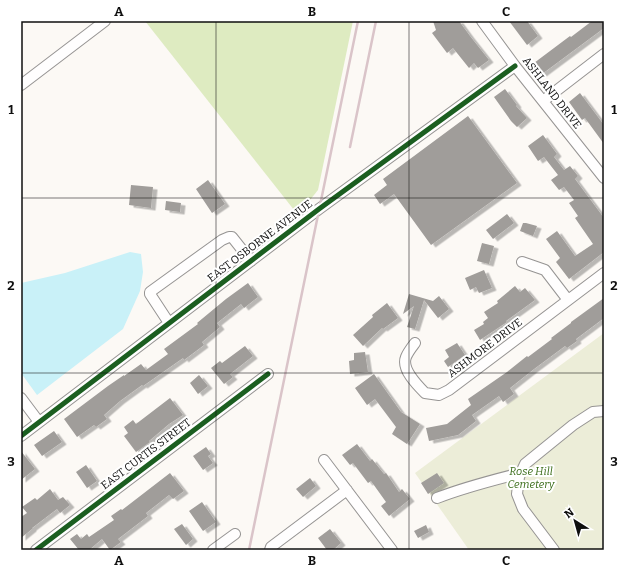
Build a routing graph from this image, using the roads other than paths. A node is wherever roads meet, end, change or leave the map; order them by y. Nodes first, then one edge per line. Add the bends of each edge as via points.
1 (105, 21) edge
2 (482, 21) edge
3 (604, 54) edge
4 (515, 66) junction
5 (21, 85) edge
6 (543, 100) junction
7 (604, 178) edge
8 (251, 261) junction
9 (522, 262) dead end
10 (604, 273) edge
11 (568, 300) junction
12 (169, 323) junction
13 (415, 343) dead end
14 (268, 374) dead end
15 (21, 398) edge
16 (604, 412) edge
17 (39, 422) junction
18 (21, 436) edge
19 (324, 460) dead end
20 (521, 473) junction
21 (347, 490) junction
22 (438, 498) dead end
23 (235, 534) dead end
24 (271, 549) edge
25 (36, 550) edge
26 (213, 550) edge
27 (392, 550) edge
28 (554, 550) edge

1 - 5 street
2 - 4 street, ASHLAND DRIVE
3 - 6 street
4 - 6 street, ASHLAND DRIVE
4 - 8 street, EAST OSBORNE AVENUE
6 - 7 street, ASHLAND DRIVE
8 - 12 street, EAST OSBORNE AVENUE
8 - 12 street via 232,237 229,237 150,292 150,297
9 - 11 street via 545,270
10 - 11 street, ASHMORE DRIVE
11 - 13 street, ASHMORE DRIVE via 439,395 425,393 407,371 405,358
12 - 17 street, EAST OSBORNE AVENUE
14 - 25 street, EAST CURTIS STREET
15 - 17 street
16 - 20 street via 592,412 573,425 525,464
17 - 18 street, EAST OSBORNE AVENUE
19 - 21 street
20 - 22 street via 490,480
20 - 28 street via 517,494 523,509
21 - 24 street
21 - 27 street
23 - 26 street

